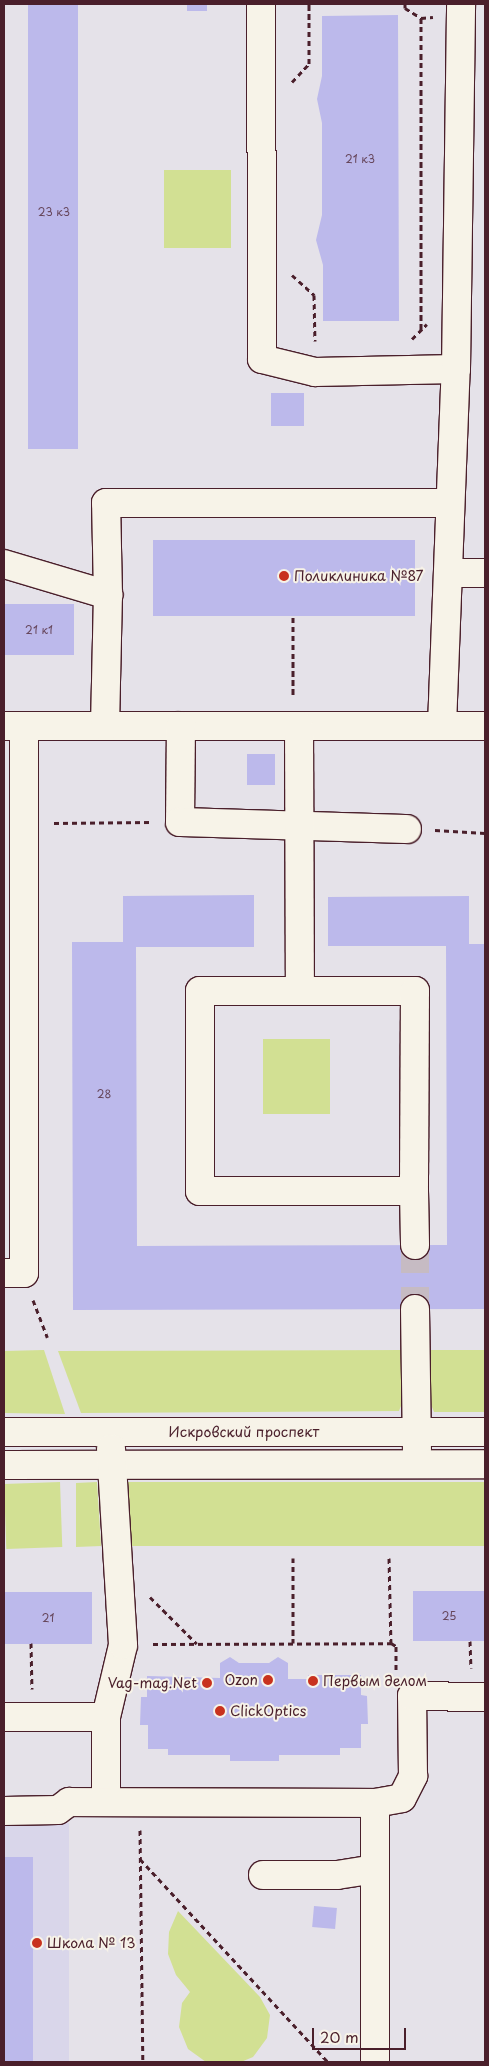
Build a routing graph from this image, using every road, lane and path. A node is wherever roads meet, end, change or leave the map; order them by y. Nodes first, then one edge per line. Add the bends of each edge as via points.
1 (261, 4) edge
2 (309, 4) edge
3 (404, 4) edge
4 (461, 4) edge
5 (261, 112) junction
6 (262, 246) junction
7 (456, 294) junction
8 (421, 330) junction
9 (456, 368) junction
10 (382, 370) junction
11 (315, 372) junction
12 (450, 504) junction
13 (4, 564) edge
14 (485, 573) edge
15 (448, 574) junction
16 (108, 595) junction
17 (293, 617) dead end
18 (14, 726) edge
19 (105, 726) junction
20 (181, 726) junction
21 (296, 726) junction
22 (442, 726) junction
23 (485, 726) edge
24 (180, 822) junction
25 (24, 823) junction
26 (299, 827) junction
27 (407, 829) joint
28 (485, 832) edge
29 (300, 991) junction
30 (414, 1191) junction
31 (415, 1245) tunnel mouth
32 (14, 1273) edge
33 (416, 1309) tunnel mouth
34 (47, 1337) dead end
35 (111, 1431) junction
36 (4, 1432) edge
37 (417, 1432) junction
38 (485, 1432) edge
39 (417, 1464) junction
40 (485, 1464) edge
41 (4, 1465) edge
42 (111, 1465) junction
43 (293, 1558) dead end
44 (389, 1558) dead end
45 (118, 1565) junction
46 (31, 1643) dead end
47 (294, 1643) junction
48 (391, 1643) junction
49 (198, 1644) junction
50 (123, 1645) junction
51 (412, 1696) junction
52 (485, 1697) edge
53 (106, 1716) junction
54 (4, 1717) edge
55 (33, 1717) junction
56 (106, 1802) junction
57 (139, 1802) junction
58 (375, 1803) junction
59 (4, 1811) edge
60 (140, 1859) junction
61 (376, 1869) junction
62 (263, 1875) dead end
63 (143, 2062) edge
64 (328, 2062) edge
65 (375, 2062) edge

1 - 5 street
2 - 5 path via 309,64
3 - 8 path via 404,8 421,18
4 - 7 street
5 - 6 street
6 - 11 path via 314,295
6 - 11 street via 262,359
7 - 8 path
7 - 9 street
8 - 10 path
9 - 10 street
9 - 12 street
10 - 11 street
12 - 15 street
12 - 16 street via 106,504
13 - 16 street
14 - 15 street
15 - 22 street
16 - 19 street
17 - 21 path
18 - 19 street
18 - 25 street
19 - 20 street
20 - 21 street
20 - 24 street
21 - 22 street
21 - 26 street
22 - 23 street
24 - 25 path
24 - 26 street
25 - 32 street
26 - 27 street
26 - 29 street
27 - 28 path
29 - 30 street via 415,991
29 - 30 street via 200,991 200,1191
30 - 31 street
32 - 34 path
33 - 37 street
35 - 36 street, Искровский проспект
35 - 37 street, Искровский проспект
35 - 42 street
37 - 38 street, Искровский проспект
37 - 39 street
39 - 40 street
39 - 42 street
41 - 42 street
42 - 45 street
43 - 47 path
44 - 48 path
45 - 49 path
45 - 50 street
46 - 55 path
47 - 48 path
47 - 49 path
48 - 51 path via 396,1646 396,1685
49 - 50 path
50 - 53 street
51 - 52 street
51 - 58 street via 413,1776 402,1798
53 - 55 street
53 - 56 street
54 - 55 street
56 - 57 street
56 - 59 street via 69,1802 58,1810
57 - 58 street
57 - 60 path
58 - 61 street
60 - 63 path
60 - 64 path
61 - 62 street via 336,1875
61 - 65 street

